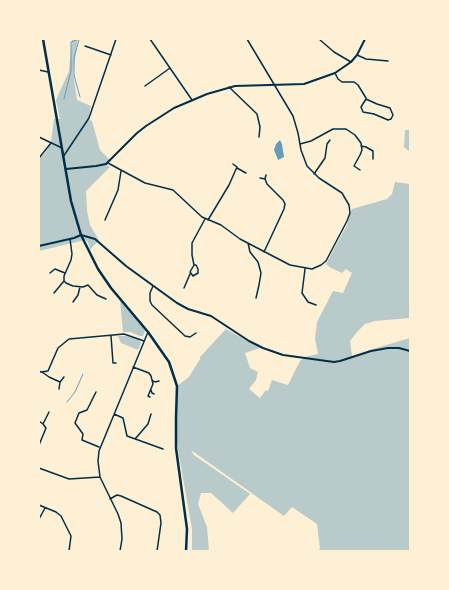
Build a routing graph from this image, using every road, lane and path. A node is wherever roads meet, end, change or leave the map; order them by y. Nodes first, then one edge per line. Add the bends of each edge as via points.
1 (43, 39) edge
2 (116, 39) edge
3 (150, 39) edge
4 (247, 39) edge
5 (318, 39) edge
6 (365, 39) edge
7 (85, 46) dead end
8 (111, 55) junction
9 (357, 55) junction
10 (388, 61) dead end
11 (351, 62) junction
12 (170, 68) junction
13 (39, 70) edge
14 (48, 72) junction
15 (335, 73) junction
16 (275, 85) junction
17 (145, 86) dead end
18 (229, 87) junction
19 (366, 99) junction
20 (192, 100) junction
21 (39, 137) edge
22 (259, 137) dead end
23 (330, 140) dead end
24 (51, 143) junction
25 (300, 144) junction
26 (361, 146) junction
27 (62, 148) junction
28 (64, 157) junction
29 (39, 158) edge
30 (373, 159) dead end
31 (108, 163) junction
32 (233, 164) dead end
33 (237, 168) junction
34 (66, 169) junction
35 (360, 170) dead end
36 (121, 171) junction
37 (246, 173) dead end
38 (314, 174) junction
39 (266, 175) dead end
40 (260, 178) dead end
41 (265, 179) junction
42 (205, 219) junction
43 (105, 220) dead end
44 (208, 220) junction
45 (80, 235) junction
46 (92, 238) junction
47 (70, 239) junction
48 (84, 243) junction
49 (248, 243) junction
50 (39, 246) edge
51 (264, 252) junction
52 (194, 265) junction
53 (305, 269) junction
54 (50, 273) dead end
55 (65, 273) junction
56 (190, 274) junction
57 (64, 281) junction
58 (153, 285) junction
59 (80, 287) junction
60 (184, 288) dead end
61 (54, 293) dead end
62 (256, 298) dead end
63 (106, 299) dead end
64 (73, 302) dead end
65 (316, 305) dead end
66 (148, 332) junction
67 (196, 333) dead end
68 (111, 335) junction
69 (144, 341) junction
70 (410, 351) edge
71 (110, 363) dead end
72 (113, 363) junction
73 (116, 363) dead end
74 (134, 367) junction
75 (40, 371) edge
76 (48, 371) junction
77 (64, 377) dead end
78 (49, 378) junction
79 (152, 380) junction
80 (159, 381) dead end
81 (60, 382) junction
82 (59, 388) dead end
83 (152, 390) junction
84 (96, 392) dead end
85 (154, 394) dead end
86 (150, 397) dead end
87 (49, 412) dead end
88 (114, 414) junction
89 (151, 414) dead end
90 (39, 421) edge
91 (43, 424) junction
92 (135, 439) junction
93 (82, 440) junction
94 (80, 442) dead end
95 (39, 445) edge
96 (100, 448) junction
97 (163, 449) dead end
98 (39, 468) edge
99 (100, 477) junction
100 (110, 499) junction
101 (39, 505) edge
102 (45, 508) junction
103 (39, 519) edge
104 (69, 551) edge
105 (120, 551) edge
106 (157, 551) edge
107 (186, 551) edge

1 - 14 main road
2 - 8 street
3 - 12 street
4 - 16 street
5 - 11 street
6 - 9 street
7 - 8 street
8 - 28 street via 89,118
9 - 10 street via 366,59
9 - 11 street
11 - 15 street
12 - 17 street
12 - 20 street
13 - 14 street
14 - 27 main road
15 - 16 street via 304,84
15 - 19 street via 342,82 354,82 358,85
16 - 18 street
16 - 25 street via 293,116
18 - 20 street
18 - 22 street via 257,114
19 - 19 street via 390,108 393,115 391,119 363,112 361,107
20 - 31 street via 141,130
21 - 24 street
23 - 38 street via 325,158
24 - 27 street
24 - 29 street
25 - 26 street via 333,129 346,129 355,135
25 - 38 street via 303,158
26 - 30 street via 373,150
26 - 35 street via 360,155 354,166
27 - 28 main road
28 - 34 main road
31 - 34 street
31 - 36 street
32 - 33 street
33 - 37 street
33 - 44 street
34 - 45 main road via 71,204
36 - 42 street via 147,184 168,188
36 - 43 street via 118,190
38 - 53 street via 342,193 348,201 350,213 326,261 316,268
39 - 41 street
40 - 41 street
41 - 51 street via 285,202 285,206
42 - 44 street
42 - 52 street via 192,243
44 - 49 street via 221,225
45 - 46 street
45 - 47 street
45 - 48 main road
46 - 48 street
46 - 58 street
47 - 50 street
47 - 55 street via 71,260
48 - 66 main road via 111,288
49 - 51 street
49 - 62 street via 261,273
51 - 53 street via 290,266
52 - 56 street
52 - 56 street via 198,267 198,272 194,276
53 - 65 street via 302,293 308,302
54 - 55 street via 55,269
55 - 57 street
56 - 60 street
57 - 59 street
57 - 61 street
58 - 67 street via 150,293 152,305 185,336 190,337
58 - 70 street via 188,309 211,316 249,341 283,355 340,362 384,348 394,347
59 - 63 street via 88,285 97,295
59 - 64 street
66 - 69 street
66 - 107 main road via 169,362 177,386 176,448 187,528
68 - 69 street via 124,334
68 - 72 street
68 - 76 street via 69,339 58,348
69 - 74 street
71 - 72 street
72 - 73 street
74 - 79 street via 149,373
74 - 88 street
75 - 76 street
75 - 78 street
76 - 78 street
77 - 81 street
78 - 81 street
79 - 80 street
79 - 83 street
81 - 82 street
83 - 85 street
83 - 86 street via 148,396
84 - 93 street via 86,410 79,413 76,418 75,423 83,434
87 - 91 street
88 - 92 street via 123,418 126,436
88 - 96 street
89 - 92 street via 148,424
90 - 91 street
91 - 95 street via 46,428
92 - 97 street
93 - 94 street
93 - 96 street
96 - 99 street
98 - 99 street via 69,479
99 - 100 street
100 - 105 street via 121,523
100 - 106 street via 117,495 121,496 160,515
101 - 102 street
102 - 103 street
102 - 104 street via 56,512 62,518 71,536

